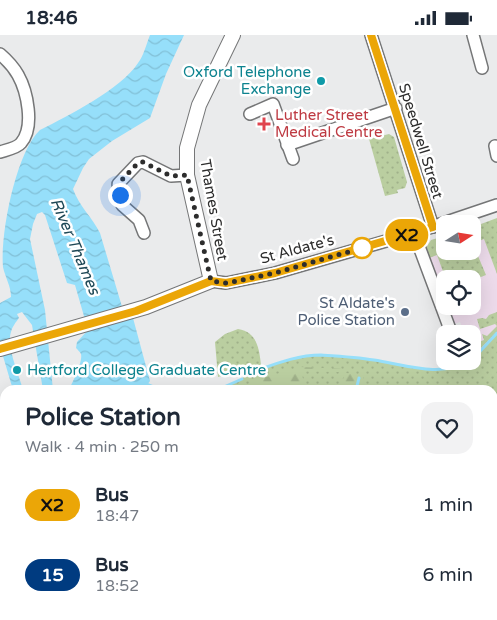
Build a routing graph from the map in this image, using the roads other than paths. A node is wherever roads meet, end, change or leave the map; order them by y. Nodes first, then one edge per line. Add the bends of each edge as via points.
1 (233, 35) edge
2 (371, 35) edge
3 (473, 35) edge
4 (0, 54) edge
5 (482, 68) dead end
6 (396, 108) junction
7 (250, 113) dead end
8 (287, 145) junction
9 (0, 152) edge
10 (293, 159) dead end
11 (187, 175) junction
12 (497, 205) edge
13 (433, 227) junction
14 (144, 233) dead end
15 (414, 233) junction
16 (211, 281) junction
17 (449, 325) edge
18 (0, 349) edge

1 - 11 main road, Thames Street via 194,119 187,148
2 - 6 street, Speedwell Street
3 - 5 street
4 - 9 street via 18,75 28,107 22,142
6 - 8 street
6 - 13 street, Speedwell Street
7 - 8 street via 273,104
8 - 10 street
11 - 14 street via 171,176 143,162 138,163 118,184 122,205 139,220
11 - 16 main road, Thames Street
12 - 13 street, St Aldate's
13 - 15 street, St Aldate's
15 - 16 street, St Aldate's via 275,273 226,283
15 - 17 street
16 - 18 main road, St Aldate's via 136,311

